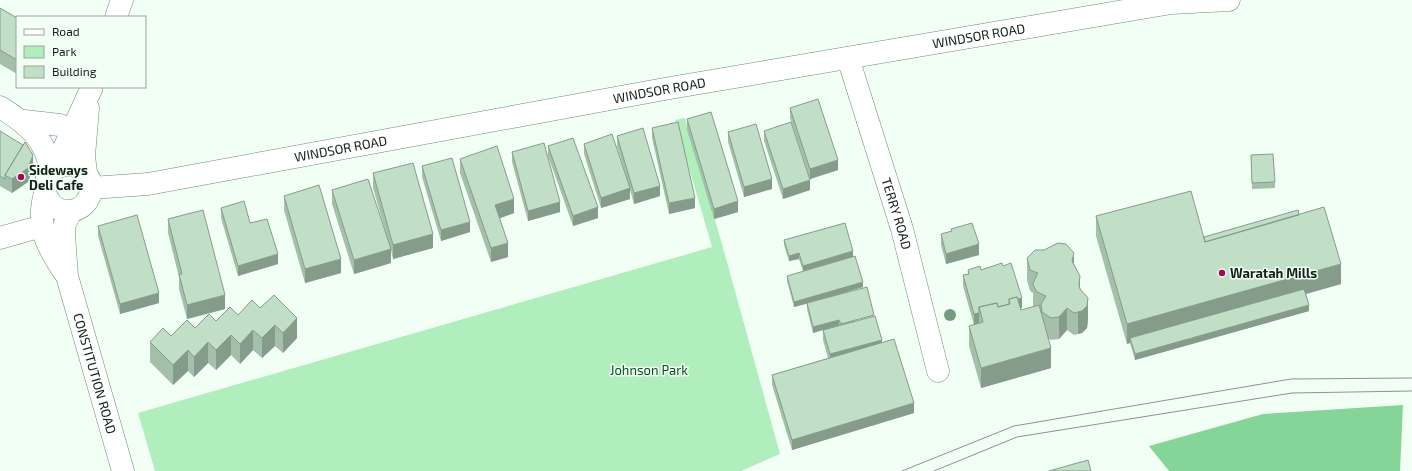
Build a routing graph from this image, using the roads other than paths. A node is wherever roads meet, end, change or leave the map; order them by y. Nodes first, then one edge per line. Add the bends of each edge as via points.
1 (122, 0) edge
2 (1229, 0) edge
3 (1171, 1) edge
4 (116, 16) edge
5 (848, 58) junction
6 (91, 89) edge
7 (0, 107) edge
8 (24, 121) junction
9 (78, 135) junction
10 (52, 170) junction
11 (88, 181) junction
12 (45, 193) junction
13 (71, 211) junction
14 (42, 226) junction
15 (0, 238) edge
16 (67, 276) junction
17 (938, 371) dead end
18 (123, 471) edge

1 - 4 street
2 - 3 street, WINDSOR ROAD
3 - 5 street, WINDSOR ROAD
5 - 11 street, WINDSOR ROAD via 670,88 148,184
5 - 17 street, TERRY ROAD via 902,229
6 - 9 street
7 - 8 street
8 - 9 street via 60,125
8 - 10 street via 47,153
9 - 10 street
9 - 11 street
10 - 11 street via 68,164 81,168
10 - 12 street via 45,182
11 - 13 street via 85,203
12 - 13 street via 52,205 64,211
12 - 14 street, CONSTITUTION ROAD via 41,210
13 - 16 street, CONSTITUTION ROAD via 64,226
14 - 15 street
14 - 16 street, CONSTITUTION ROAD via 46,240
16 - 18 street, CONSTITUTION ROAD

